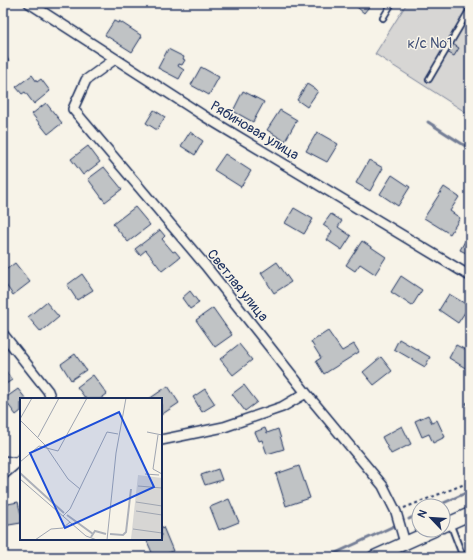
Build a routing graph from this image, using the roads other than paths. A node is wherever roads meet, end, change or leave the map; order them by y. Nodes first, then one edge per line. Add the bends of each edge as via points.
1 (29, 3) edge
2 (392, 3) edge
3 (470, 9) edge
4 (382, 18) dead end
5 (116, 59) junction
6 (429, 79) dead end
7 (470, 276) edge
8 (3, 334) edge
9 (306, 393) junction
10 (51, 398) edge
11 (162, 440) edge
12 (3, 461) edge
13 (19, 461) edge
14 (3, 474) edge
15 (470, 514) edge
16 (451, 523) edge
17 (451, 533) edge
18 (416, 538) edge
19 (405, 543) junction
20 (374, 557) edge
21 (463, 557) edge

1 - 5 street, Рябиновая улица
2 - 4 lane
3 - 6 lane
5 - 7 street, Рябиновая улица via 204,116
5 - 9 street, Светлая улица via 86,80 73,109 205,265
8 - 10 street via 48,391
9 - 11 street via 282,407 224,427
9 - 19 street, Светлая улица via 383,486 396,512
12 - 13 street
13 - 14 street
15 - 16 main road
17 - 21 lane
18 - 19 main road
19 - 20 main road

